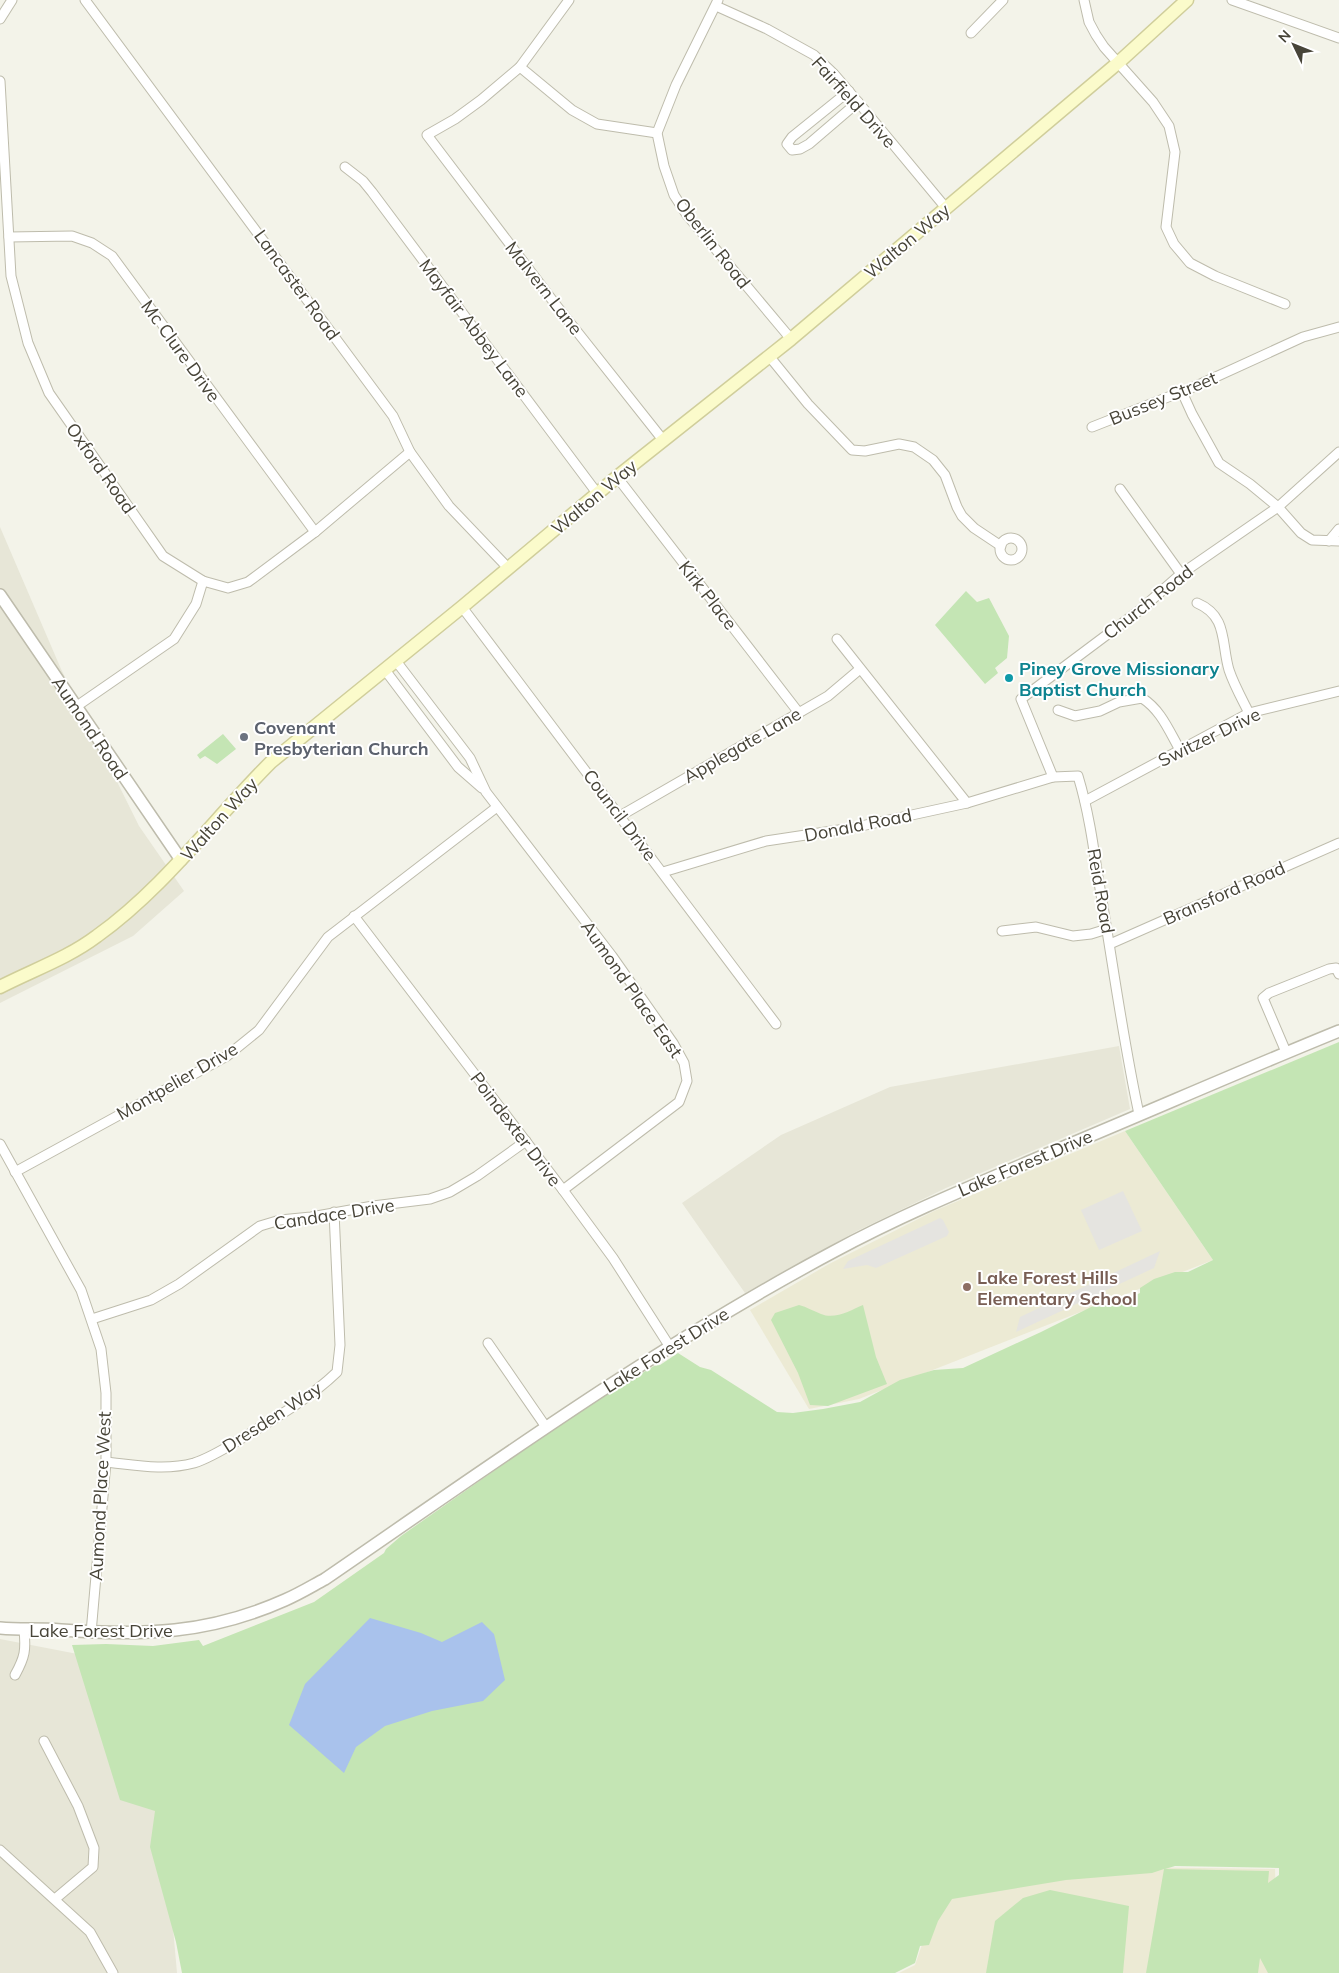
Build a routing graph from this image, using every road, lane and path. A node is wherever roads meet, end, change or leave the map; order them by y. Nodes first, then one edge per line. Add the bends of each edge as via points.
1 (12, 0) edge
2 (85, 0) edge
3 (569, 0) edge
4 (1003, 0) edge
5 (1084, 0) edge
6 (1187, 0) edge
7 (1232, 0) edge
8 (717, 3) edge
9 (0, 19) edge
10 (971, 33) dead end
11 (1339, 38) edge
12 (1119, 62) junction
13 (520, 67) junction
14 (0, 81) edge
15 (849, 91) junction
16 (858, 102) junction
17 (658, 133) junction
18 (345, 167) dead end
19 (946, 208) junction
20 (9, 237) junction
21 (1285, 304) dead end
22 (1339, 327) edge
23 (791, 339) junction
24 (769, 356) junction
25 (1182, 392) junction
26 (1092, 427) dead end
27 (663, 440) junction
28 (410, 452) junction
29 (1339, 452) edge
30 (617, 477) junction
31 (1120, 489) dead end
32 (597, 493) junction
33 (1278, 508) junction
34 (1339, 529) edge
35 (315, 532) junction
36 (1329, 541) junction
37 (1339, 541) edge
38 (1001, 546) dead end
39 (508, 568) junction
40 (1181, 574) junction
41 (203, 581) junction
42 (0, 595) edge
43 (1197, 604) dead end
44 (462, 607) junction
45 (837, 640) dead end
46 (396, 661) junction
47 (860, 669) junction
48 (385, 670) junction
49 (1339, 691) edge
50 (77, 706) junction
51 (1058, 710) dead end
52 (799, 713) junction
53 (1249, 713) junction
54 (1180, 750) junction
55 (1053, 777) junction
56 (486, 792) junction
57 (1085, 801) junction
58 (967, 803) junction
59 (497, 807) junction
60 (620, 816) junction
61 (1339, 843) edge
62 (181, 860) junction
63 (663, 872) junction
64 (354, 916) junction
65 (1107, 929) junction
66 (1002, 931) dead end
67 (1110, 944) junction
68 (1339, 974) edge
69 (0, 987) edge
70 (776, 1024) dead end
71 (1339, 1030) edge
72 (1286, 1052) junction
73 (1139, 1114) junction
74 (526, 1142) junction
75 (0, 1144) edge
76 (15, 1172) junction
77 (564, 1190) junction
78 (334, 1212) junction
79 (92, 1319) junction
80 (488, 1343) dead end
81 (670, 1347) junction
82 (546, 1427) junction
83 (106, 1462) junction
84 (0, 1628) edge
85 (24, 1630) junction
86 (91, 1633) junction
87 (15, 1675) dead end
88 (44, 1741) dead end
89 (0, 1850) edge
90 (55, 1899) junction
91 (114, 1973) edge

1 - 9 street
2 - 28 street, Lancaster Road via 393,416
3 - 13 street
4 - 10 street
5 - 12 street via 1096,35
6 - 12 main road, Walton Way
7 - 11 street
8 - 15 street, Fairfield Drive via 808,52
8 - 17 street via 676,85
12 - 19 main road, Walton Way
12 - 21 street via 1169,126 1175,152 1166,228 1174,244 1198,267
13 - 17 street via 572,110 597,124
13 - 27 street, Malvern Lane via 455,119 427,135
14 - 20 street, Oxford Road
15 - 16 street, Fairfield Drive
15 - 16 street via 787,144 792,150 809,144
16 - 19 street, Fairfield Drive
17 - 23 street, Oberlin Road via 664,166 687,215
18 - 32 street, Mayfair Abbey Lane via 372,192
19 - 23 main road, Walton Way
20 - 35 street, Mc Clure Drive via 72,236 92,243 112,256
20 - 41 street, Oxford Road via 20,315 49,394 163,556
22 - 25 street, Bussey Street via 1303,338
23 - 24 main road, Walton Way
24 - 27 main road, Walton Way
24 - 38 street via 808,404 852,450 865,451 899,444 914,447 933,460 945,475 962,516
25 - 26 street, Bussey Street
25 - 33 street via 1220,463
27 - 30 main road, Walton Way
28 - 35 street, Oxford Road
28 - 39 street, Lancaster Road via 449,506
29 - 33 street, Church Road
30 - 32 main road, Walton Way
30 - 52 street, Kirk Place
31 - 40 street
32 - 39 main road, Walton Way
33 - 36 street via 1301,533 1312,540
33 - 40 street, Church Road
34 - 36 street
35 - 41 street, Oxford Road via 248,582 228,588
36 - 37 street
39 - 44 main road, Walton Way
40 - 55 street, Church Road via 1140,610 1021,699
41 - 50 street via 196,604 174,639
42 - 50 street, Aumond Road
43 - 53 street via 1209,609 1218,621 1229,669
44 - 46 main road, Walton Way
44 - 60 street, Council Drive
45 - 47 street
46 - 48 main road, Walton Way
46 - 56 street, Aumond Place East via 470,758
47 - 52 street, Applegate Lane via 828,696
47 - 58 street
48 - 56 street, Aumond Place East via 458,767
48 - 62 main road, Walton Way via 272,762
49 - 53 street, Switzer Drive
50 - 62 street, Aumond Road
51 - 54 street via 1075,716 1142,698 1158,712
52 - 60 street, Applegate Lane
53 - 54 street, Switzer Drive
54 - 57 street, Switzer Drive
55 - 57 street, Reid Road via 1078,776
55 - 58 street, Donald Road
56 - 59 street, Aumond Place East
57 - 65 street, Reid Road
58 - 63 street, Donald Road via 852,828 766,841
59 - 64 street, Montpelier Drive
59 - 77 street, Aumond Place East via 612,956 684,1063 687,1081 678,1102
60 - 63 street, Council Drive
61 - 67 street, Bransford Road
62 - 69 main road, Walton Way via 97,937 60,959
63 - 70 street, Council Drive
64 - 74 street, Poindexter Drive
64 - 76 street, Montpelier Drive via 328,937 259,1030 227,1056
65 - 66 street via 1072,936 1036,927
65 - 67 street, Reid Road
67 - 73 street, Reid Road
68 - 72 street via 1336,968 1330,968 1269,992 1263,998
71 - 72 street, Lake Forest Drive
72 - 73 street, Lake Forest Drive
73 - 81 street, Lake Forest Drive via 894,1221 798,1271
74 - 77 street, Poindexter Drive
74 - 78 street, Candace Drive via 450,1192 430,1199
75 - 76 street, Aumond Place West
76 - 79 street, Aumond Place West via 81,1290
77 - 81 street, Poindexter Drive via 613,1258
78 - 79 street, Candace Drive via 260,1226 151,1300
78 - 83 street, Dresden Way via 340,1345 337,1372 262,1426 194,1463 155,1468
79 - 83 street, Aumond Place West via 101,1349 106,1393
80 - 82 street
81 - 82 street, Lake Forest Drive
82 - 86 street, Lake Forest Drive via 325,1579 286,1600 207,1626 166,1632
83 - 86 street, Aumond Place West
84 - 85 street, Lake Forest Drive
85 - 86 street, Lake Forest Drive
85 - 87 street via 24,1659
88 - 90 street via 78,1806 94,1848 93,1867
89 - 90 street
90 - 91 street via 90,1932

